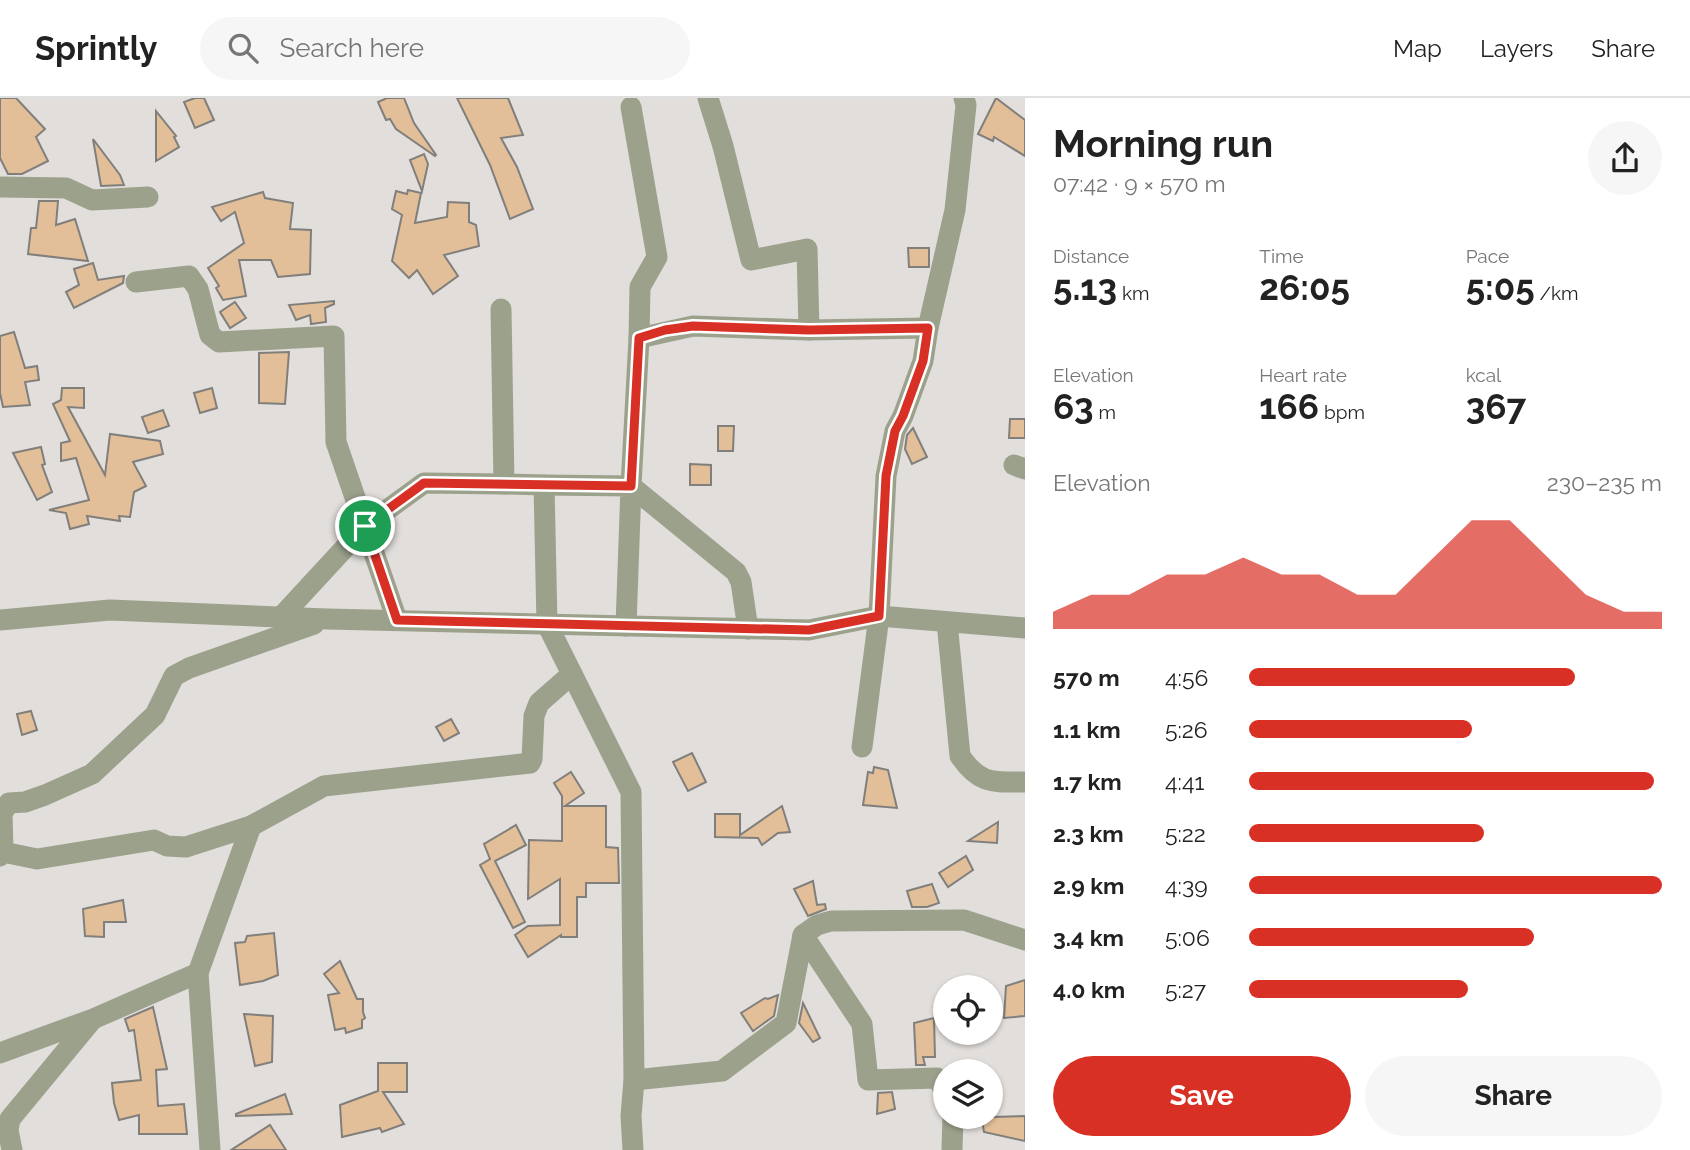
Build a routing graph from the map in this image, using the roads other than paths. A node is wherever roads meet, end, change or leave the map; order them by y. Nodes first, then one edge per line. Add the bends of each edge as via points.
1 (708, 98) edge
2 (964, 98) edge
3 (631, 107) dead end
4 (0, 187) edge
5 (148, 197) dead end
6 (136, 282) dead end
7 (501, 309) dead end
8 (928, 328) junction
9 (809, 330) junction
10 (639, 338) junction
11 (504, 484) junction
12 (544, 485) junction
13 (631, 486) junction
14 (365, 526) junction
15 (879, 616) junction
16 (281, 617) junction
17 (327, 619) junction
18 (0, 620) edge
19 (397, 620) junction
20 (947, 622) junction
21 (547, 624) junction
22 (626, 626) junction
23 (748, 628) junction
24 (1025, 628) edge
25 (572, 674) junction
26 (862, 747) dead end
27 (1025, 782) edge
28 (251, 827) junction
29 (1, 854) edge
30 (803, 935) junction
31 (1025, 940) edge
32 (198, 973) junction
33 (93, 1019) junction
34 (0, 1053) edge
35 (933, 1078) edge
36 (634, 1080) junction
37 (953, 1129) edge
38 (12, 1150) edge
39 (210, 1150) edge
40 (633, 1150) edge
41 (952, 1150) edge

1 - 9 street via 751,260 807,249
2 - 8 street via 955,210
3 - 10 street via 657,257 640,287
4 - 5 street via 66,188 92,200
6 - 14 street via 189,276 198,289 211,335 219,342 334,336 336,442
7 - 11 street
8 - 9 street
8 - 15 street via 923,361 895,431 886,476
9 - 10 street via 693,326
10 - 13 street
11 - 12 street
11 - 14 street via 424,483
12 - 13 street
12 - 21 street
13 - 22 street
13 - 23 street via 736,572
14 - 16 street
14 - 19 street
15 - 20 street
15 - 23 street via 809,630
15 - 26 street
16 - 17 street
16 - 18 street via 110,610
17 - 19 street
17 - 29 street via 174,676 155,715 92,774 4,807
19 - 21 street
20 - 24 street
20 - 27 street via 960,756 979,778
21 - 22 street
21 - 25 street
22 - 23 street
25 - 28 street via 539,703 530,763 324,786
25 - 36 street via 631,792
28 - 29 street via 187,847 154,840 37,859
28 - 32 street
30 - 31 street via 831,921 964,920
30 - 35 street via 862,1024 868,1080
30 - 36 street via 786,1023 722,1071
32 - 33 street
32 - 39 street
33 - 34 street
33 - 38 street via 10,1119
36 - 40 street
37 - 41 street

